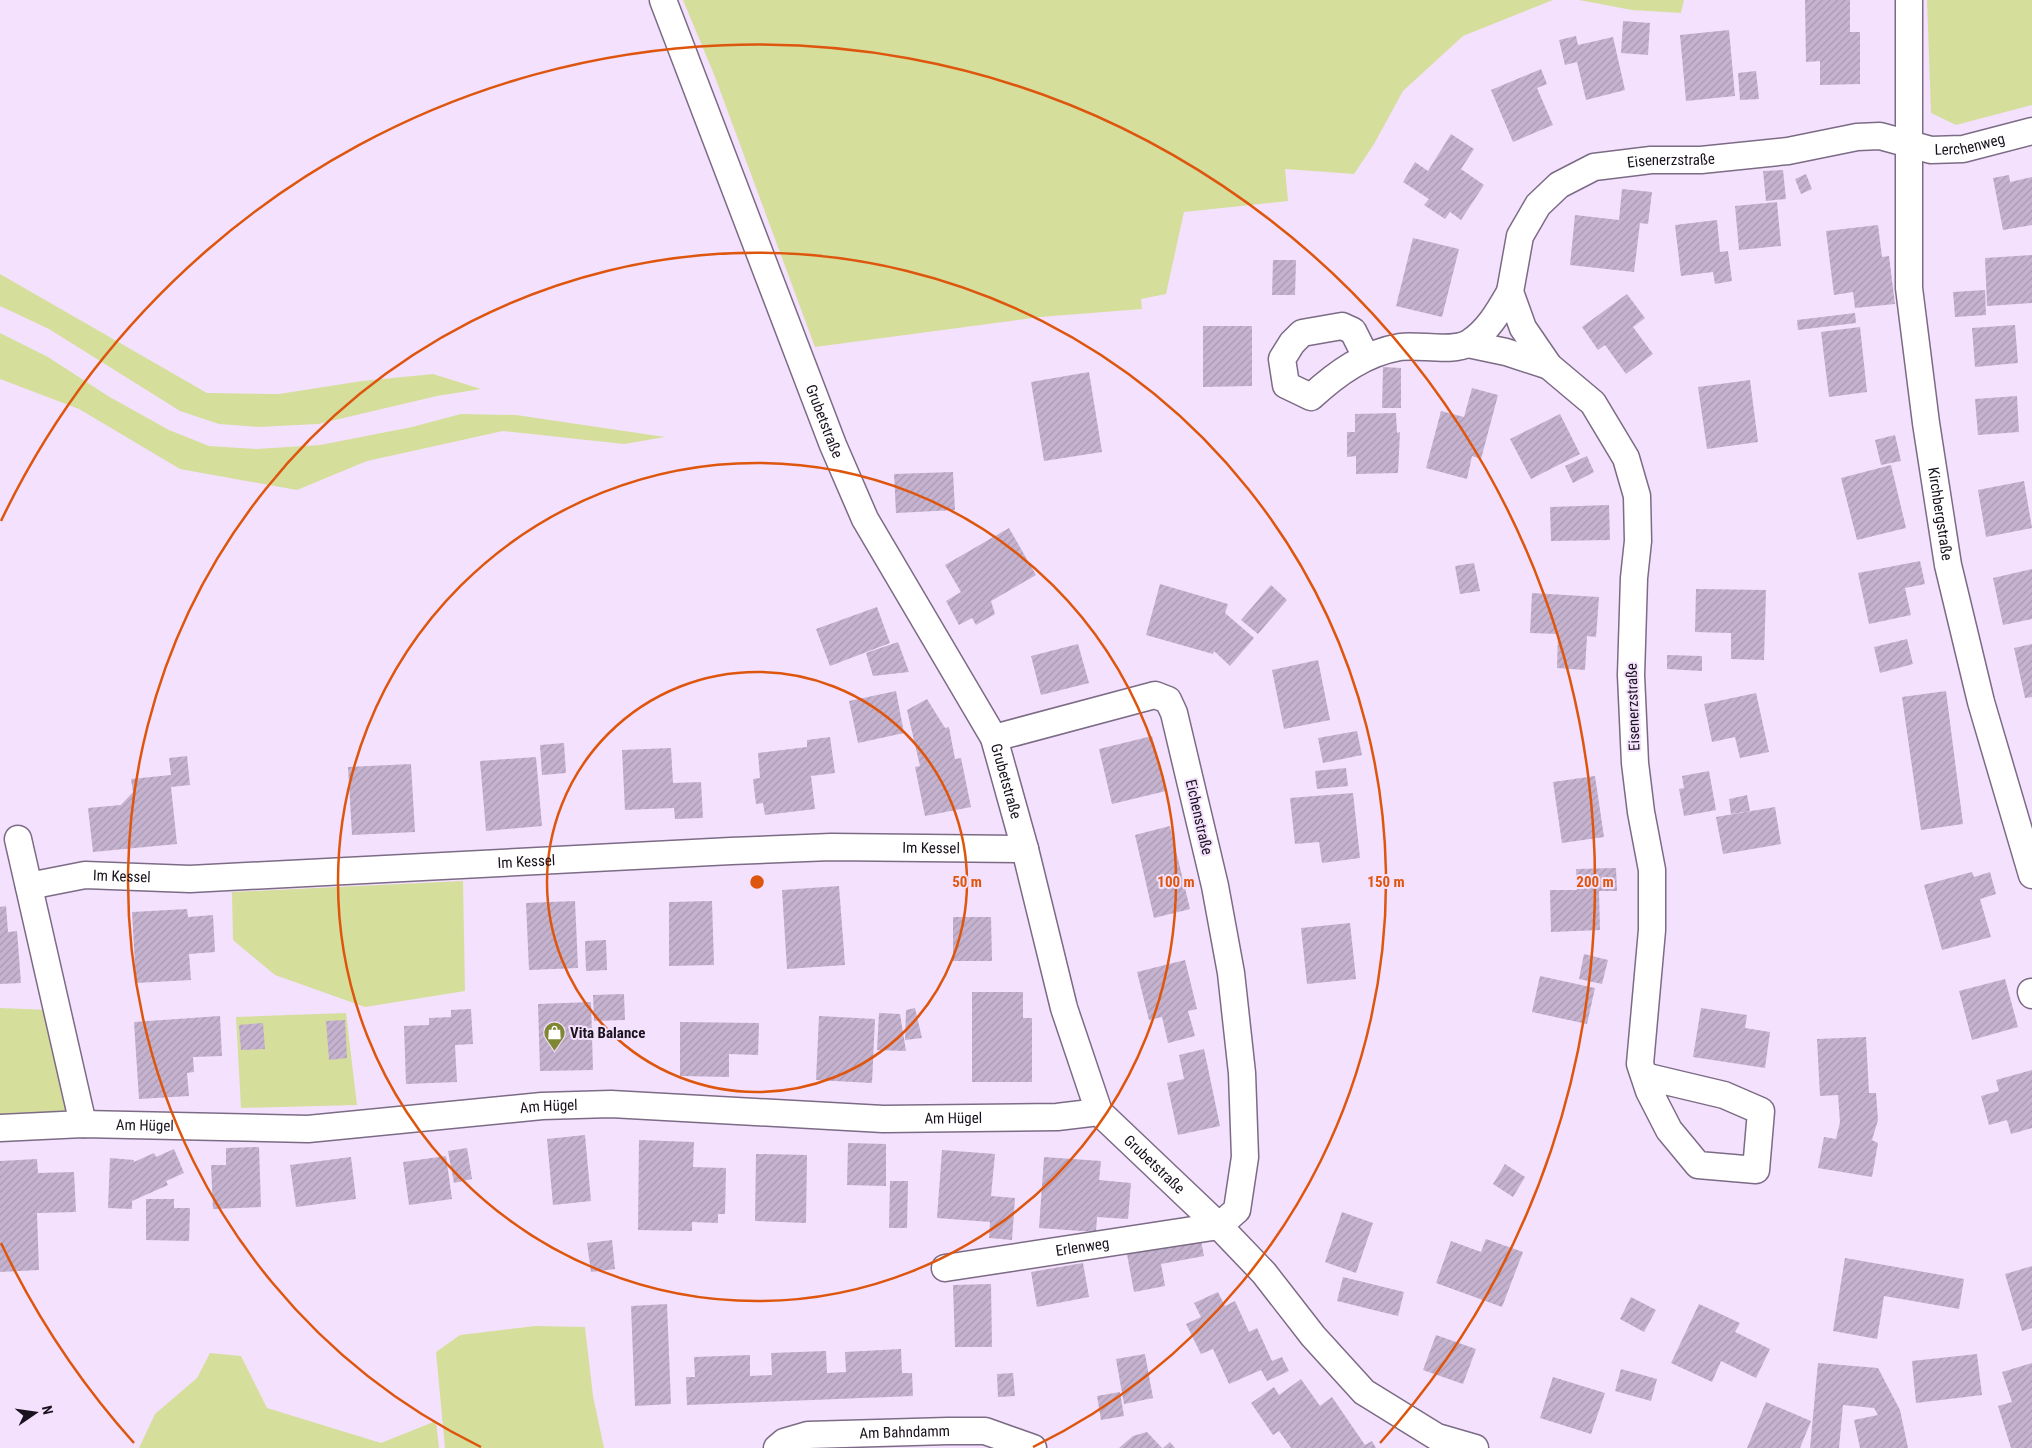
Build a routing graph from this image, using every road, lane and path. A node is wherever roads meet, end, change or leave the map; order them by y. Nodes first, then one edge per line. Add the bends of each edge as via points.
1 (663, 0) edge
2 (1909, 0) edge
3 (2032, 131) edge
4 (1908, 144) junction
5 (1510, 292) junction
6 (1468, 344) junction
7 (1366, 357) dead end
8 (1550, 366) junction
9 (994, 738) junction
10 (18, 839) dead end
11 (1024, 849) junction
12 (2032, 875) edge
13 (29, 886) junction
14 (1644, 1076) junction
15 (1099, 1112) junction
16 (83, 1124) junction
17 (0, 1128) edge
18 (1219, 1226) junction
19 (945, 1268) dead end
20 (1429, 1443) edge
21 (777, 1448) edge
22 (1033, 1448) edge
23 (1475, 1448) edge

1 - 9 street, Grubetstraße via 833,445 865,519
2 - 4 street, Kirchbergstraße
3 - 4 street, Lerchenweg via 1963,149 1931,150
4 - 5 street, Eisenerzstraße via 1880,136 1857,137 1788,151 1594,167 1559,185 1538,204 1520,236
4 - 12 street, Kirchbergstraße via 1909,288 1948,565 1980,702
5 - 6 street, Eisenerzstraße via 1493,321
5 - 8 street, Eisenerzstraße via 1523,328
6 - 7 street, Eisenerzstraße via 1444,348 1401,347
6 - 8 street, Eisenerzstraße
8 - 14 street, Eisenerzstraße via 1593,404 1626,458 1637,496 1638,541 1630,675 1635,763 1652,870 1652,930 1640,1064
9 - 11 street, Grubetstraße
9 - 18 street, Eichenstraße via 1155,696 1168,700 1174,713 1232,973 1242,1073 1245,1156 1237,1210
10 - 13 street
11 - 13 street, Im Kessel via 831,847 731,850 190,879 85,875
11 - 15 street, Grubetstraße via 1064,1008
13 - 16 street
14 - 14 street, Eisenerzstraße via 1668,1130 1698,1166 1756,1170 1761,1111 1724,1095
15 - 16 street, Am Hügel via 1022,1118 883,1118 611,1104 542,1106 308,1129
15 - 18 street, Grubetstraße
16 - 17 street, Am Hügel
18 - 19 street, Erlenweg
18 - 20 street, Grubetstraße via 1264,1273 1312,1336 1364,1392
20 - 23 street, Grubetstraße
21 - 22 street, Am Bahndamm via 784,1442 808,1435 948,1430 985,1431

